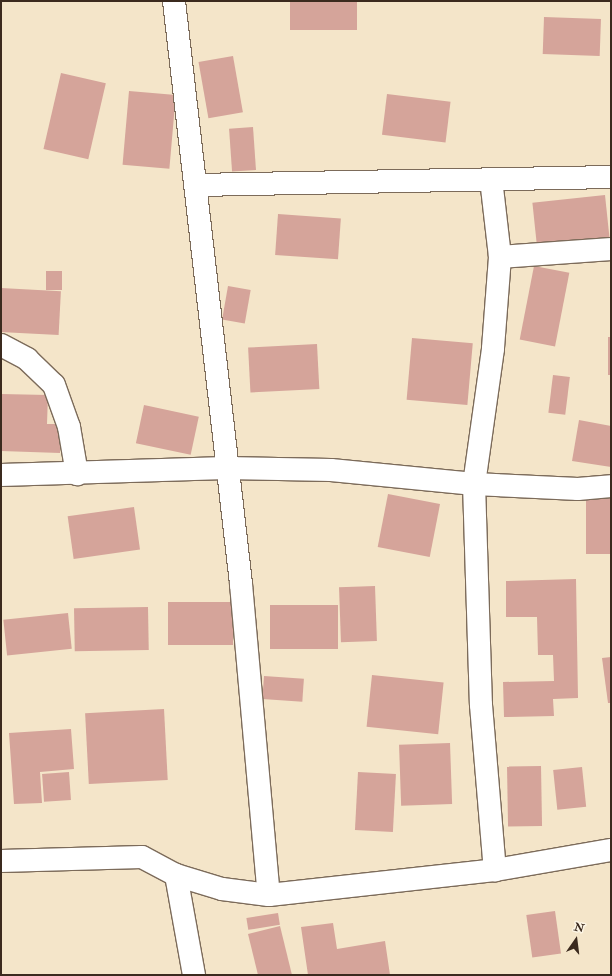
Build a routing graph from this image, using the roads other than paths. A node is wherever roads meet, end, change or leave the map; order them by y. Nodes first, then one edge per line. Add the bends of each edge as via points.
1 (174, 1) edge
2 (611, 177) edge
3 (490, 179) junction
4 (196, 185) junction
5 (611, 249) edge
6 (500, 257) junction
7 (1, 345) edge
8 (226, 468) junction
9 (76, 474) junction
10 (1, 475) edge
11 (474, 484) junction
12 (611, 486) edge
13 (611, 850) edge
14 (1, 861) edge
15 (495, 870) junction
16 (176, 875) junction
17 (269, 895) junction
18 (194, 975) edge

1 - 4 street
2 - 3 street
3 - 4 street
3 - 6 street
4 - 8 street
5 - 6 street
6 - 11 street via 493,349
7 - 9 street via 27,359 54,385 69,427
8 - 9 street
8 - 11 street via 331,470
8 - 17 street via 241,584
9 - 10 street
11 - 12 street via 578,489
11 - 15 street via 481,705
13 - 15 street
14 - 16 street via 142,858
15 - 17 street
16 - 17 street via 222,889
16 - 18 street

